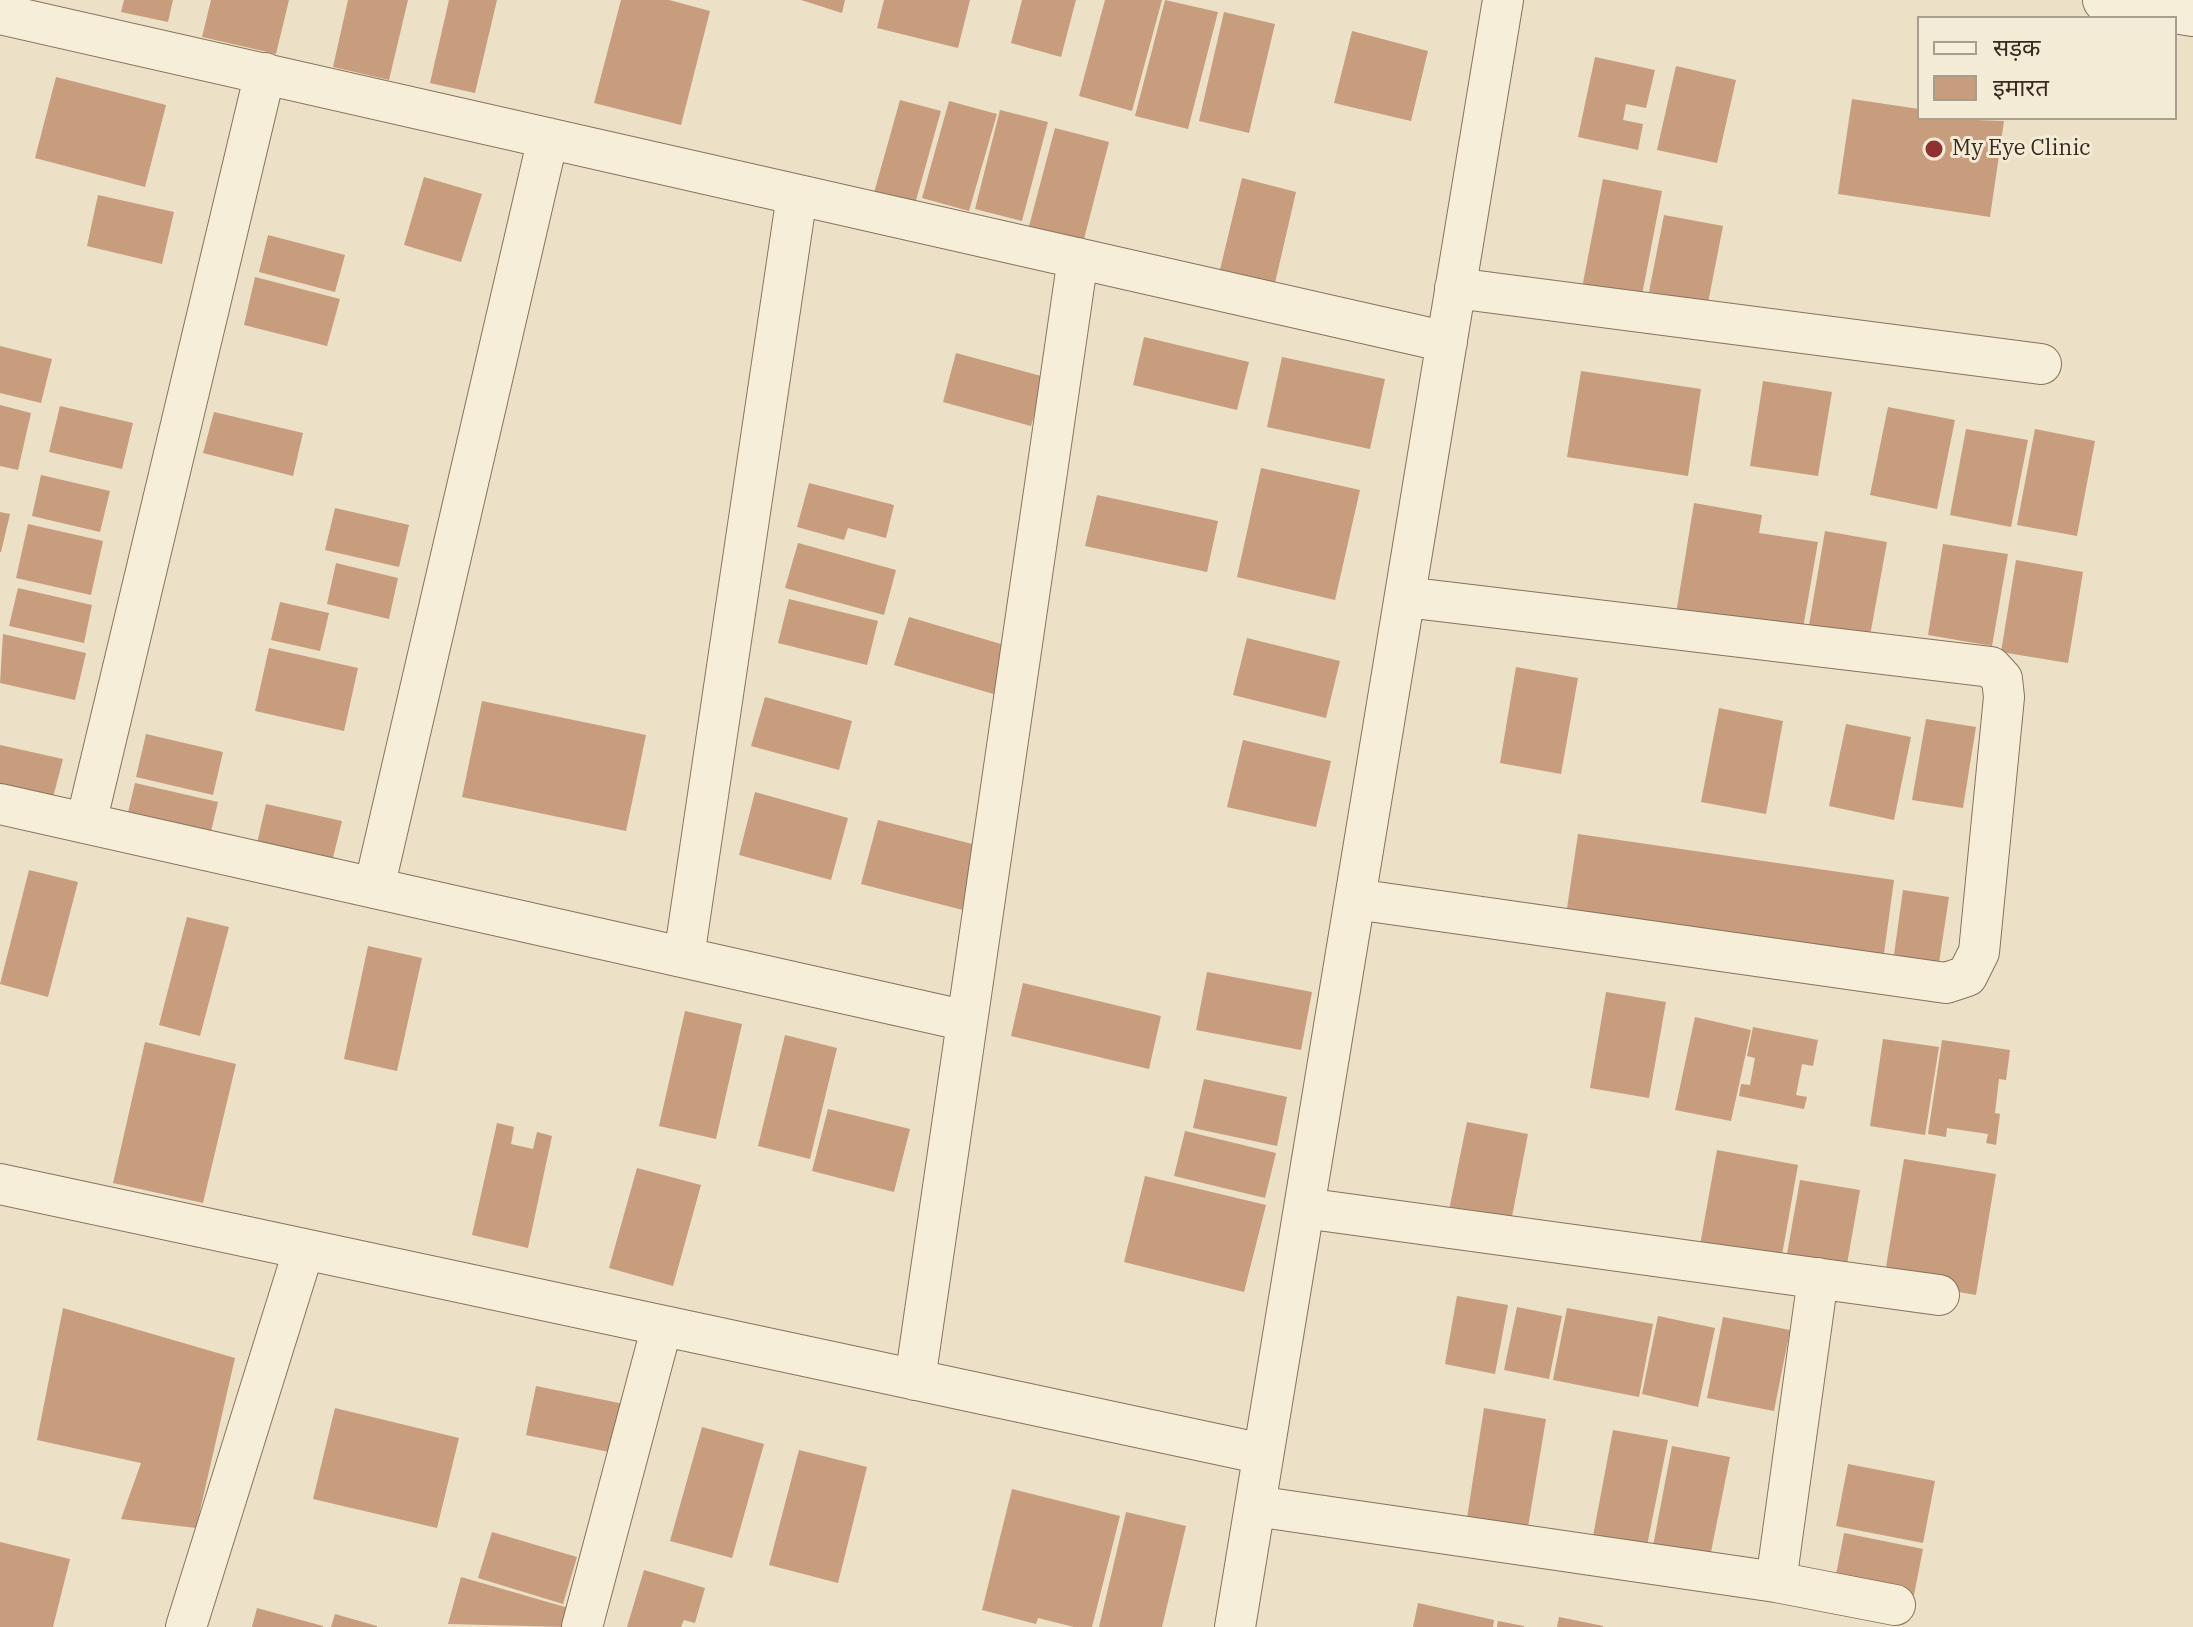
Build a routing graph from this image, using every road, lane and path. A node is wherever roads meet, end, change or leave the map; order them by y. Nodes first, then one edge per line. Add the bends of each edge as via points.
1 (1503, 0) edge
2 (2105, 0) edge
3 (0, 14) edge
4 (2193, 14) edge
5 (265, 73) junction
6 (548, 138) junction
7 (797, 195) junction
8 (1078, 258) junction
9 (1455, 288) junction
10 (1447, 342) junction
11 (2041, 364) dead end
12 (1405, 597) junction
13 (0, 804) edge
14 (86, 823) junction
15 (374, 888) junction
16 (1355, 899) junction
17 (684, 957) junction
18 (967, 1021) junction
19 (0, 1184) edge
20 (1304, 1208) junction
21 (304, 1249) junction
22 (1818, 1278) junction
23 (1939, 1295) dead end
24 (662, 1326) junction
25 (915, 1380) junction
26 (1263, 1454) junction
27 (1255, 1506) junction
28 (1776, 1582) junction
29 (1895, 1605) dead end
30 (186, 1627) edge
31 (582, 1627) edge
32 (1235, 1627) edge

1 - 9 street
2 - 4 street
3 - 5 street
5 - 6 street
5 - 14 street
6 - 7 street
6 - 15 street
7 - 8 street
7 - 17 street
8 - 10 street
8 - 18 street
9 - 10 street
9 - 11 street
10 - 12 street
12 - 16 street
12 - 16 street via 1991,667 2002,679 2004,697 1979,952 1967,976 1946,983
13 - 14 street
14 - 15 street
15 - 17 street
16 - 20 street
17 - 18 street
18 - 25 street
19 - 21 street
20 - 22 street
20 - 26 street
21 - 24 street
21 - 30 street
22 - 23 street
22 - 28 street
24 - 25 street
24 - 31 street
25 - 26 street
26 - 27 street
27 - 28 street
27 - 32 street
28 - 29 street

